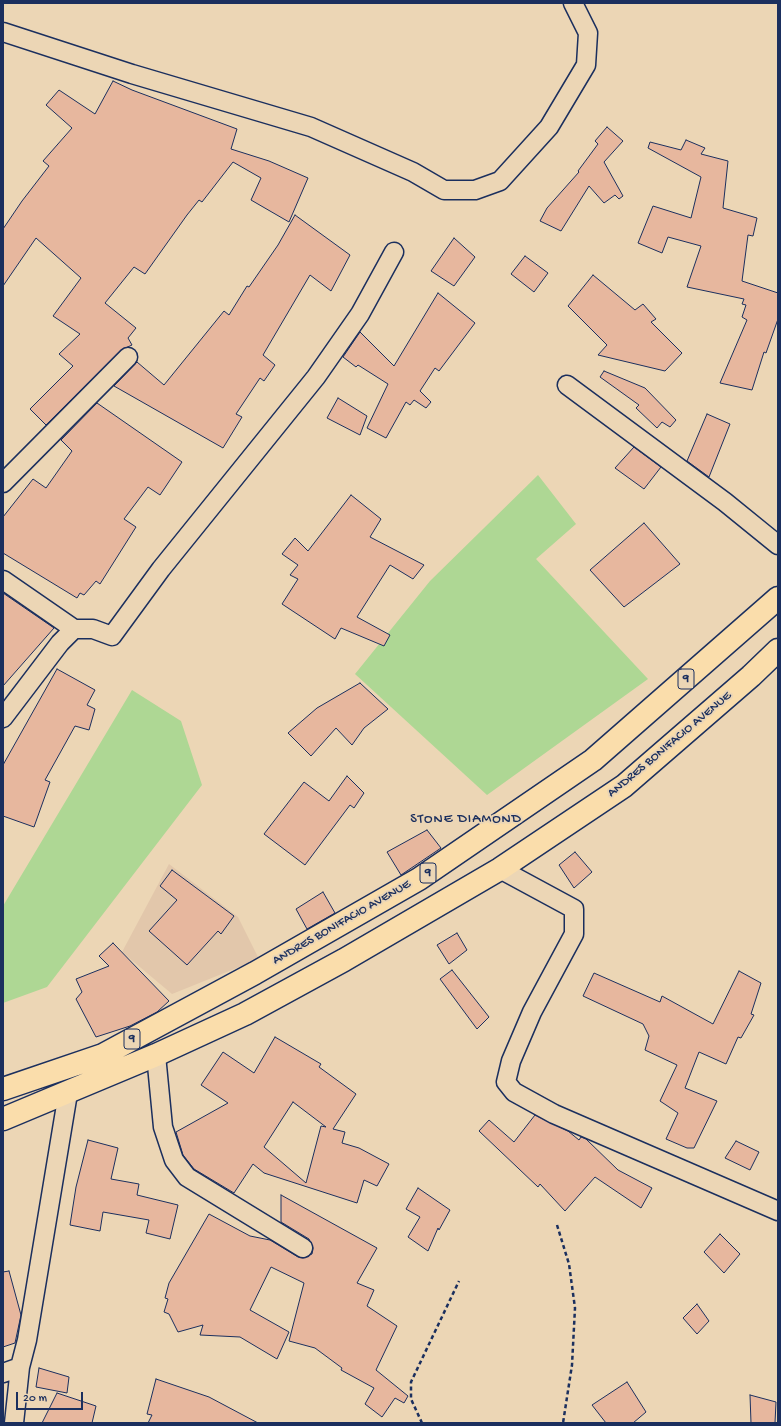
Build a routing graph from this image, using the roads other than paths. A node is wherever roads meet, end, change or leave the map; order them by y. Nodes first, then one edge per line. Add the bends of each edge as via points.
1 (573, 3) edge
2 (3, 32) edge
3 (394, 252) dead end
4 (128, 357) dead end
5 (567, 386) dead end
6 (3, 483) edge
7 (778, 545) edge
8 (3, 580) edge
9 (778, 598) edge
10 (74, 628) junction
11 (778, 650) edge
12 (3, 718) edge
13 (500, 869) junction
14 (156, 1055) junction
15 (3, 1089) edge
16 (68, 1093) junction
17 (3, 1119) edge
18 (778, 1211) edge
19 (303, 1248) dead end
20 (20, 1367) junction
21 (3, 1373) edge
22 (14, 1423) edge

1 - 2 street via 588,33 586,65 549,127 500,180 475,190 444,190 413,172 311,127 132,74
3 - 10 street via 360,314 316,377 166,563 112,636 93,629
4 - 6 street
5 - 7 street via 725,502
8 - 10 street
9 - 15 highway, ANDRES BONIFACIO AVENUE / 9 via 593,760 419,879 254,973 102,1054
10 - 12 street
11 - 13 highway, ANDRES BONIFACIO AVENUE / 9 via 624,786
13 - 14 highway, ANDRES BONIFACIO AVENUE / 9 via 344,960 244,1014
13 - 18 street via 574,909 574,934 532,1012 511,1061 506,1082 514,1092 554,1114
14 - 16 highway, ANDRES BONIFACIO AVENUE / 9
14 - 19 street via 163,1127 174,1160 187,1177
16 - 17 highway, ANDRES BONIFACIO AVENUE / 9
16 - 20 street via 27,1340
20 - 21 street
20 - 22 street

